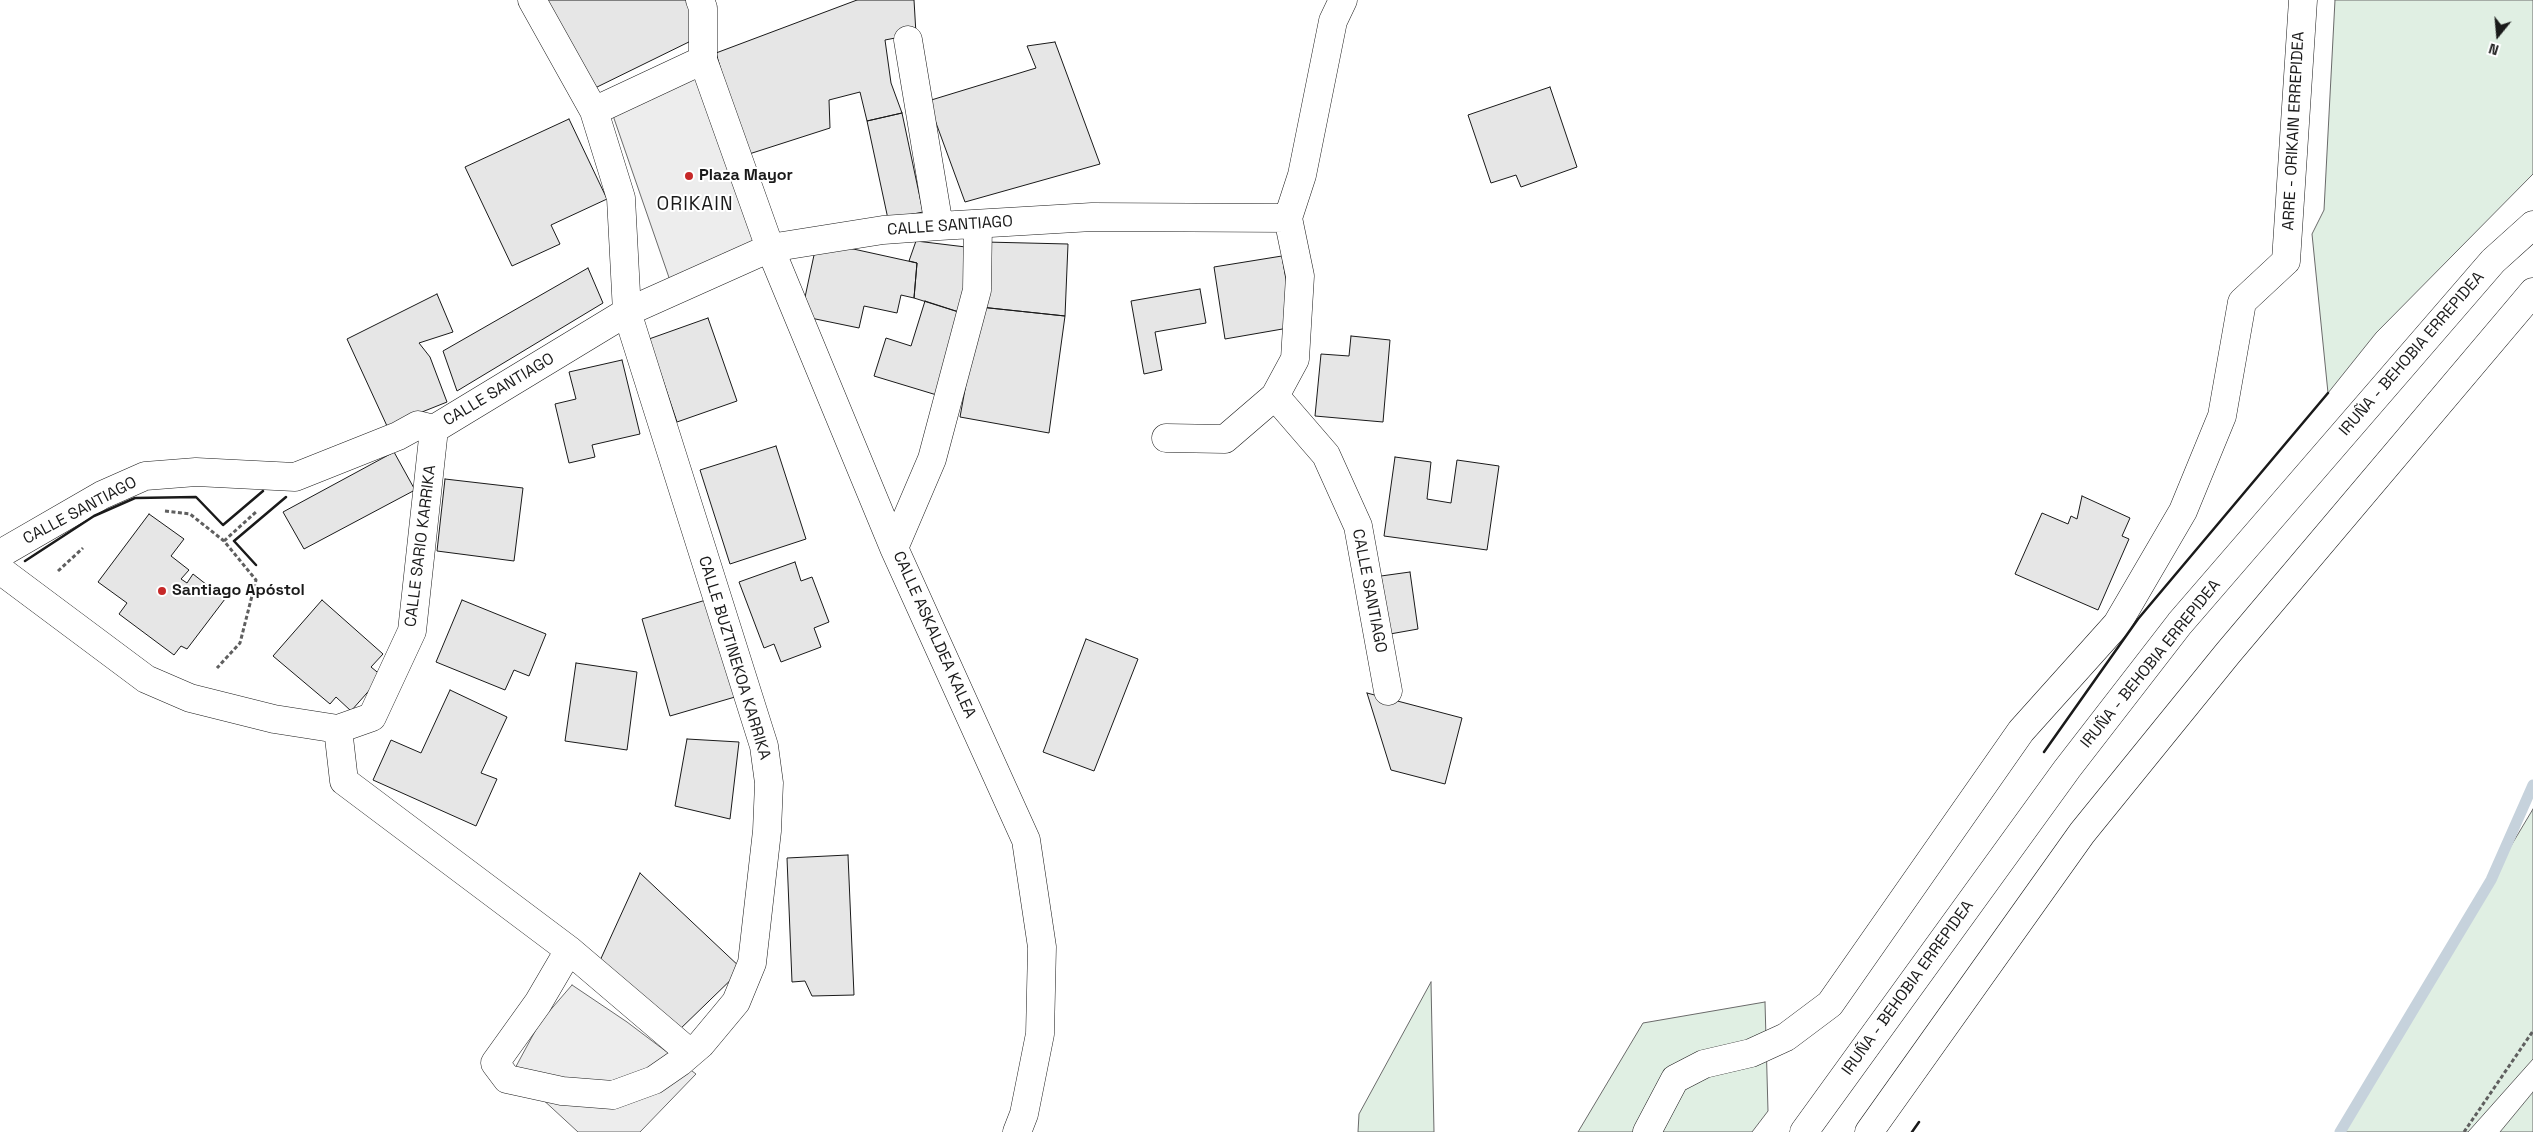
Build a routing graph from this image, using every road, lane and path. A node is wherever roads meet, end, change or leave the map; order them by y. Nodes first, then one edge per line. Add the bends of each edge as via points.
1 (532, 0) edge
2 (700, 0) edge
3 (1343, 0) edge
4 (2302, 0) edge
5 (908, 40) dead end
6 (703, 60) junction
7 (594, 111) junction
8 (1288, 218) junction
9 (978, 224) junction
10 (2533, 225) edge
11 (939, 226) junction
12 (770, 248) junction
13 (2533, 292) edge
14 (627, 312) junction
15 (1275, 396) junction
16 (434, 429) junction
17 (1166, 438) dead end
18 (156, 510) dead end
19 (90, 541) dead end
20 (894, 548) junction
21 (0, 554) edge
22 (0, 570) edge
23 (33, 595) junction
24 (1388, 691) dead end
25 (190, 698) junction
26 (338, 729) junction
27 (569, 950) junction
28 (2533, 1031) edge
29 (690, 1053) junction
30 (1017, 1132) edge
31 (1647, 1132) edge
32 (1804, 1132) edge
33 (1869, 1132) edge
34 (2464, 1132) edge

1 - 7 main road
2 - 6 main road, CALLE ASKALDEA KALEA via 703,8
3 - 8 main road via 1333,21 1302,175
4 - 31 main road, ARRE - ORIKAIN ERREPIDEA via 2286,261 2242,302 2222,416 2183,511 2117,624 2021,730 1830,1004 1786,1037 1750,1053 1704,1064 1676,1079
5 - 11 main road
6 - 7 main road
6 - 12 main road, CALLE ASKALDEA KALEA
7 - 14 main road via 622,198
8 - 9 main road, CALLE SANTIAGO via 1092,217
8 - 15 main road via 1300,276 1295,360
9 - 11 main road, CALLE SANTIAGO
9 - 20 main road via 977,290 932,460
10 - 32 main road, IRUÑA - BEHOBIA ERREPIDEA via 2493,261 2180,623 2067,769
11 - 12 main road, CALLE SANTIAGO via 883,230
12 - 14 main road, CALLE SANTIAGO
12 - 20 main road, CALLE ASKALDEA KALEA
13 - 33 main road via 2228,653 2082,833
14 - 16 main road, CALLE SANTIAGO
14 - 29 main road, CALLE BUZTINEKOA KARRIKA via 764,746 769,783 767,831 752,963 736,1002
15 - 17 main road via 1225,439
15 - 24 main road, CALLE SANTIAGO via 1326,454 1358,526
16 - 21 main road, CALLE SANTIAGO via 418,425 295,477 196,472 146,476 102,495
16 - 26 main road, CALLE SARIO KARRIKA via 412,631 372,717
18 - 25 path via 190,514 224,541 256,580 240,643
19 - 23 path
20 - 30 main road, CALLE ASKALDEA KALEA via 1026,840 1042,947 1040,1034 1024,1114
22 - 23 main road, CALLE SARIO KARRIKA
23 - 25 main road, CALLE SARIO KARRIKA via 146,679
25 - 26 main road, CALLE SARIO KARRIKA
26 - 27 main road via 344,782
27 - 29 main road
27 - 29 main road, CALLE BUZTINEKOA KARRIKA via 538,1003 495,1063 508,1079 562,1091 613,1095 654,1080
28 - 34 path

